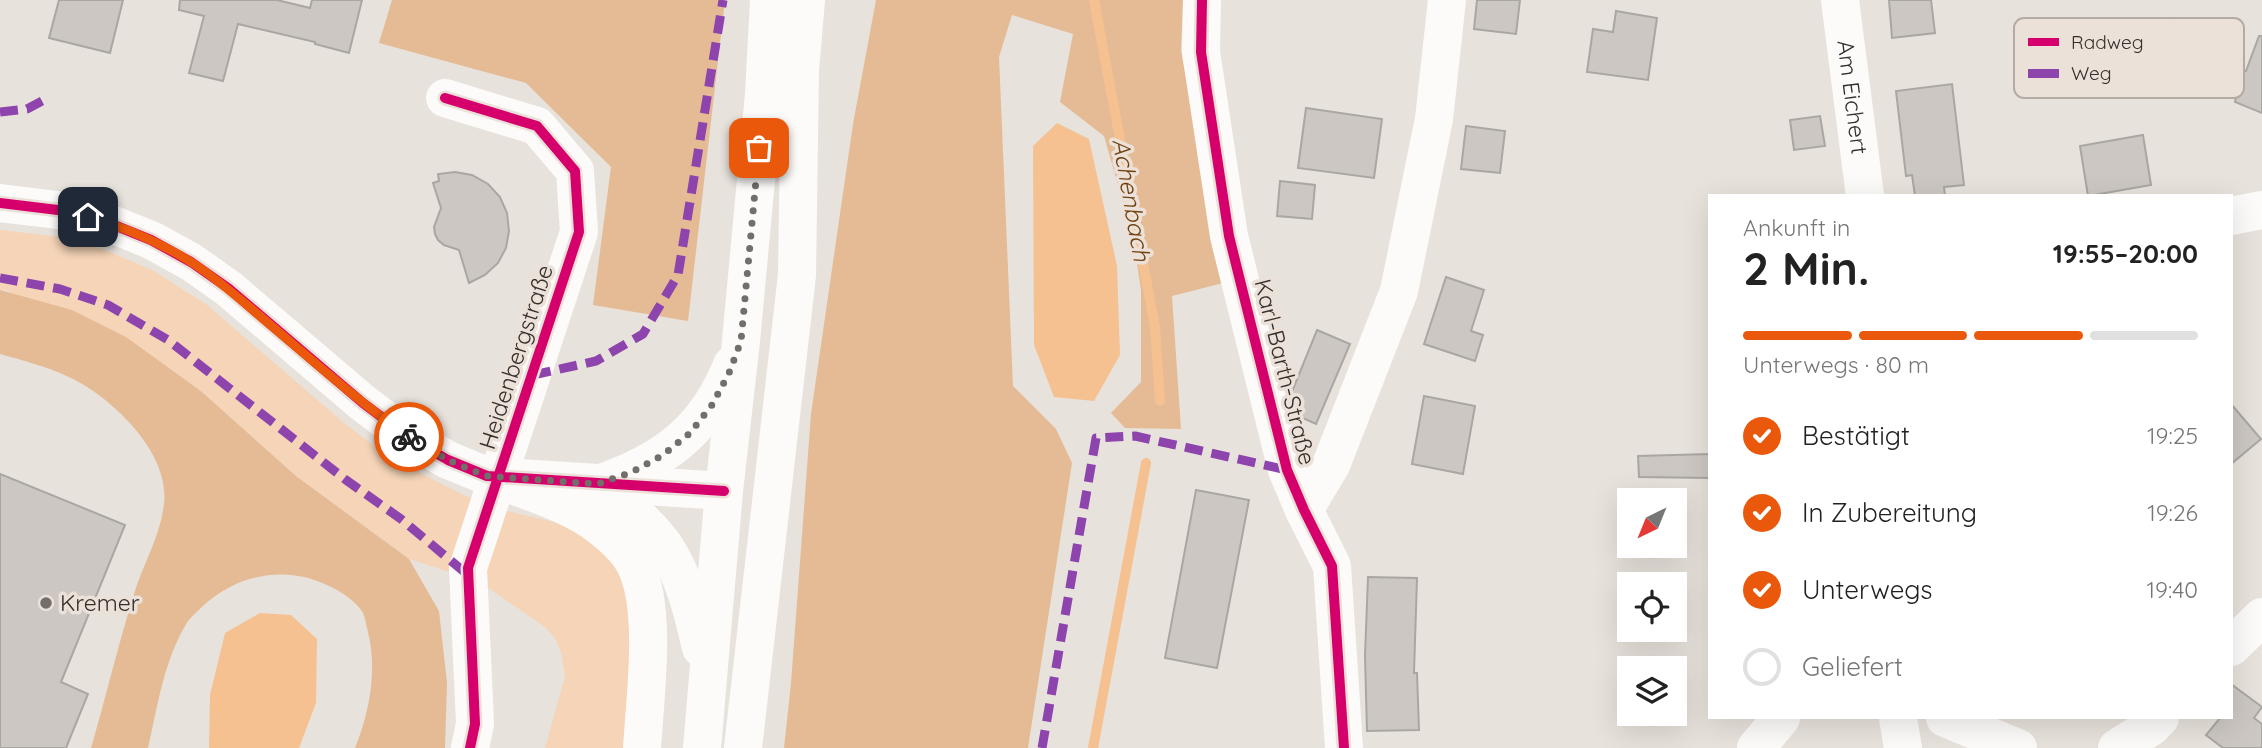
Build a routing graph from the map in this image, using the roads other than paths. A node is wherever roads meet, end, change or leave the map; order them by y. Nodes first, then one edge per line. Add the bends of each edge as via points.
1 (769, 0) edge
2 (806, 0) edge
3 (1202, 0) edge
4 (1447, 0) edge
5 (1840, 0) edge
6 (445, 98) dead end
7 (1865, 194) edge
8 (0, 203) edge
9 (2262, 210) edge
10 (2233, 216) edge
11 (741, 341) junction
12 (486, 476) junction
13 (598, 484) junction
14 (724, 491) junction
15 (772, 494) junction
16 (1304, 510) junction
17 (2262, 617) edge
18 (2233, 645) edge
19 (708, 672) junction
20 (1780, 719) edge
21 (1898, 719) edge
22 (1947, 719) edge
23 (2159, 719) edge
24 (470, 748) edge
25 (642, 748) edge
26 (702, 748) edge
27 (743, 748) edge
28 (1344, 748) edge
29 (1756, 748) edge
30 (1903, 748) edge
31 (2018, 748) edge
32 (2117, 748) edge

1 - 11 street
2 - 15 street via 800,71 797,275
3 - 16 street, Karl-Barth-Straße via 1201,52 1229,236 1287,470
4 - 16 street, Karl-Barth-Straße via 1434,120 1399,291 1331,465
5 - 7 street, Am Eichert
6 - 24 street, Heidenbergstraße via 537,127 575,171 579,232 468,568 475,724
8 - 12 street via 66,211 152,240 228,288 408,437
9 - 10 street
11 - 13 street via 712,405 690,433 663,455
11 - 14 street
12 - 13 street
12 - 25 street via 589,519 615,538 635,565 646,597
13 - 14 street
13 - 19 street via 665,546 680,575
14 - 15 street
14 - 19 street
15 - 27 street
16 - 28 street, Karl-Barth-Straße via 1332,566
17 - 18 street
19 - 26 street
20 - 29 street
21 - 30 street
22 - 31 street
23 - 32 street

